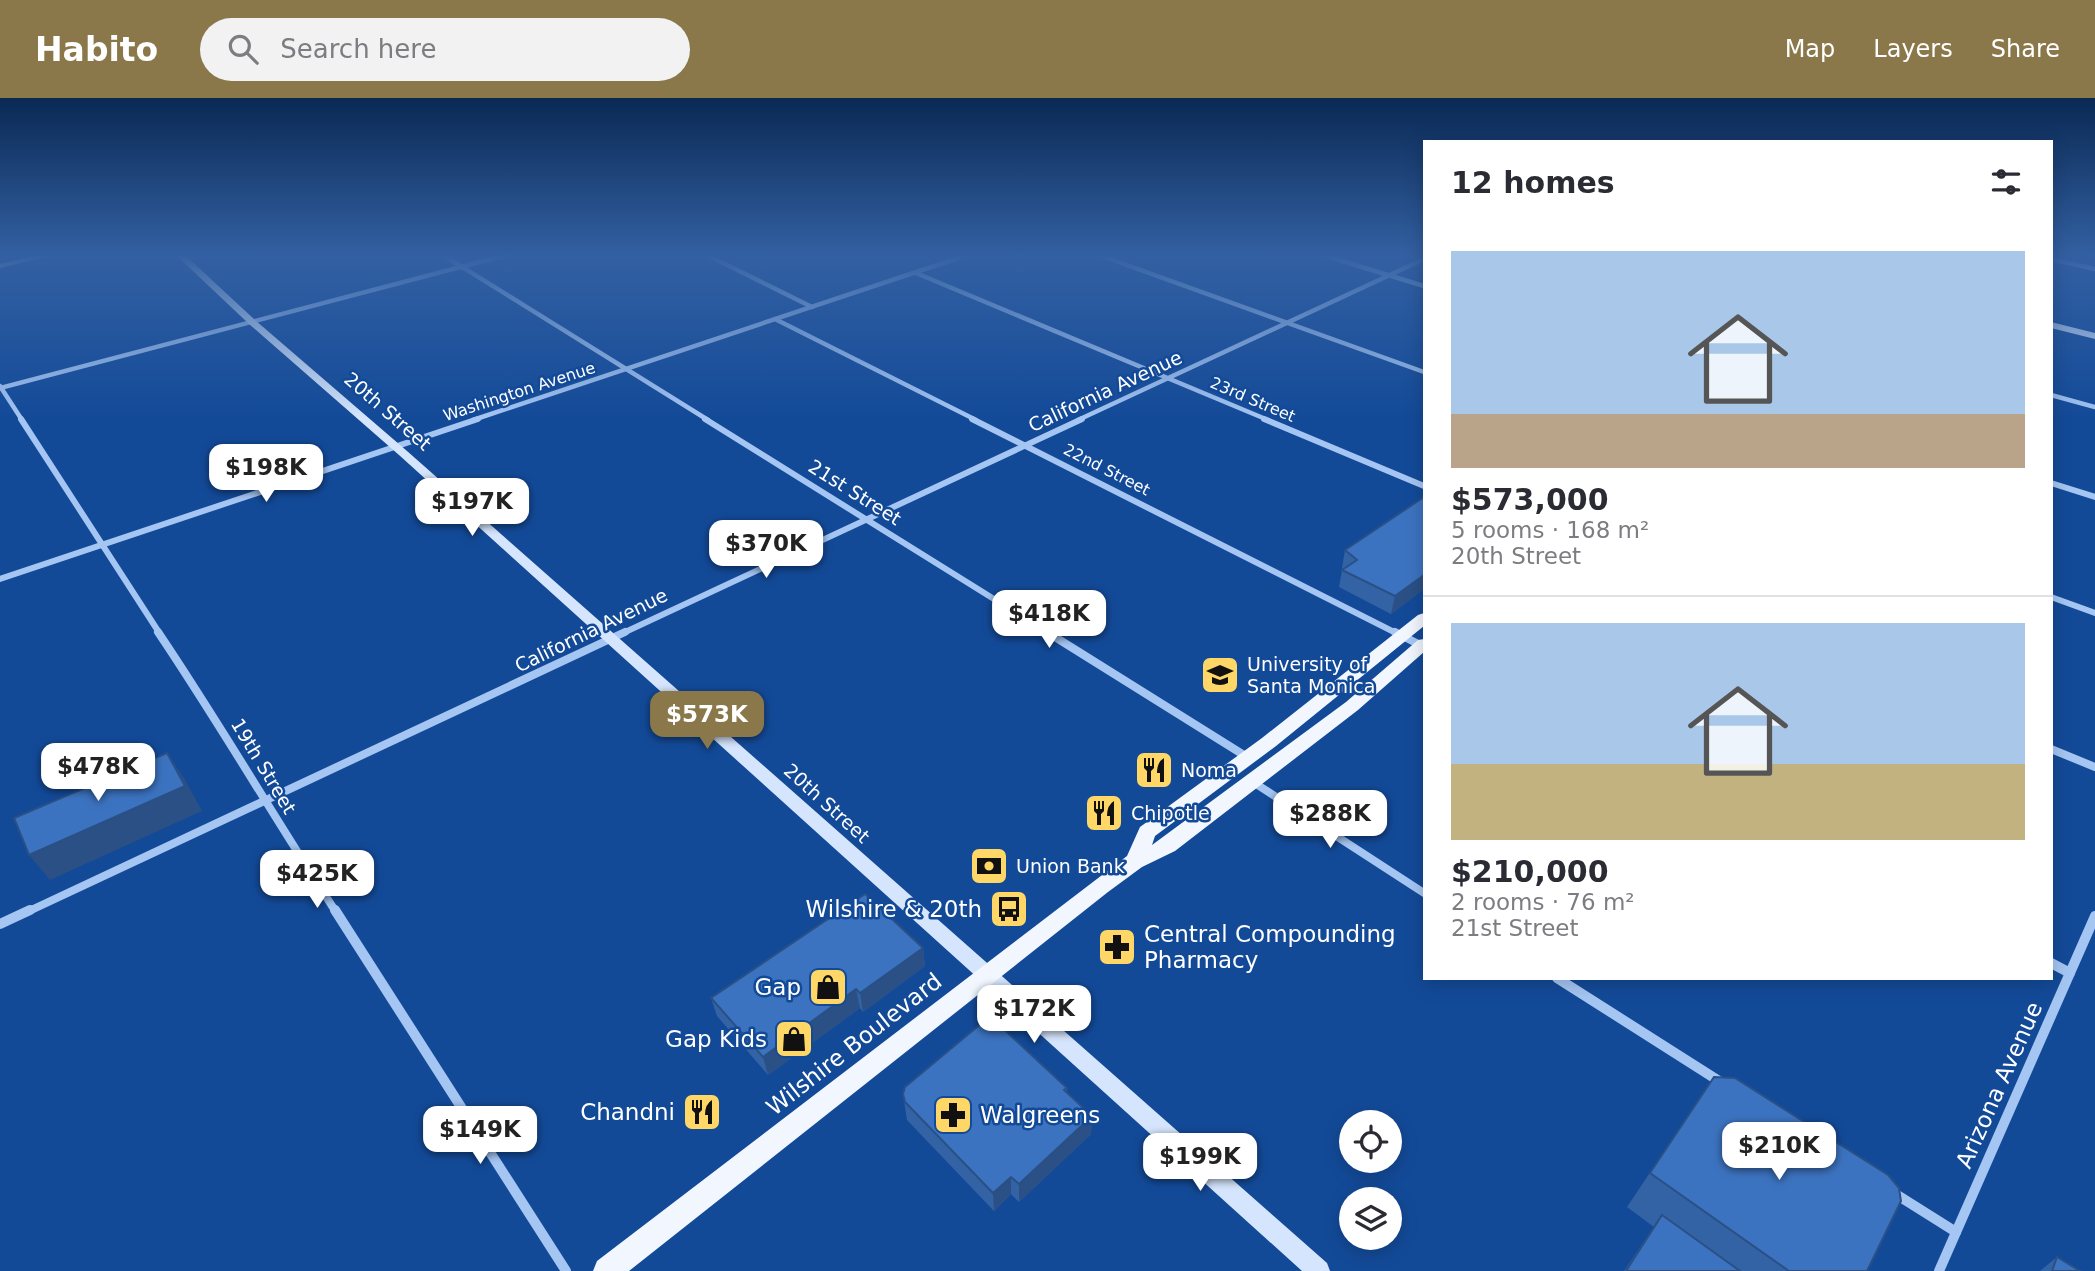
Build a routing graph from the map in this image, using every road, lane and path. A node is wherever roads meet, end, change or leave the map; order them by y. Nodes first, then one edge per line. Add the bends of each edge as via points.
1 (239, 310) edge
2 (299, 310) edge
3 (531, 310) edge
4 (804, 310) edge
5 (1005, 310) edge
6 (1251, 310) edge
7 (1316, 310) edge
8 (775, 319) junction
9 (252, 322) junction
10 (1288, 323) junction
11 (2053, 326) edge
12 (2095, 336) edge
13 (627, 369) junction
14 (1423, 372) edge
15 (1169, 379) junction
16 (0, 387) edge
17 (2053, 396) edge
18 (2095, 407) edge
19 (1024, 445) junction
20 (395, 447) junction
21 (2053, 484) edge
22 (1423, 486) edge
23 (2095, 497) edge
24 (865, 519) junction
25 (101, 546) junction
26 (0, 579) edge
27 (2053, 598) edge
28 (2095, 612) edge
29 (1423, 619) edge
30 (1402, 636) junction
31 (608, 639) junction
32 (1423, 646) edge
33 (1423, 647) edge
34 (2053, 750) edge
35 (1248, 757) junction
36 (2095, 767) edge
37 (1244, 787) junction
38 (264, 802) junction
39 (1135, 861) junction
40 (1423, 893) edge
41 (2095, 916) edge
42 (0, 924) edge
43 (2053, 964) edge
44 (2070, 973) junction
45 (986, 975) junction
46 (1560, 980) edge
47 (1734, 1091) edge
48 (1887, 1188) edge
49 (1956, 1232) junction
50 (566, 1271) edge
51 (607, 1271) edge
52 (1319, 1271) edge
53 (1939, 1271) edge

1 - 9 street, 20th Street
2 - 9 street
3 - 13 street, 21st Street
4 - 8 street, Washington Avenue
5 - 15 street, 23rd Street
6 - 10 street
7 - 10 street, California Avenue
8 - 13 street, Washington Avenue
8 - 19 street, 22nd Street
9 - 16 street
9 - 20 street, 20th Street
10 - 14 street
10 - 15 street, California Avenue
11 - 12 street
13 - 20 street, Washington Avenue
13 - 24 street, 21st Street
15 - 19 street, California Avenue
15 - 22 street, 23rd Street
16 - 25 street, 19th Street
17 - 18 street
19 - 24 street, California Avenue
19 - 30 street, 22nd Street
20 - 25 street, Washington Avenue
20 - 31 street, 20th Street
21 - 23 street
24 - 31 street, California Avenue
24 - 35 street, 21st Street
25 - 26 street, Washington Avenue
25 - 38 street, 19th Street via 230,740
27 - 28 street
29 - 30 main road, Wilshire Boulevard
30 - 32 street, 22nd Street
30 - 35 main road, Wilshire Boulevard
31 - 38 street, California Avenue
31 - 45 street, 20th Street
33 - 37 main road, Wilshire Boulevard
34 - 36 street
35 - 37 main road via 1252,768 1232,783
35 - 39 main road, Wilshire Boulevard via 1147,832
37 - 39 main road, Wilshire Boulevard via 1168,846
37 - 40 street
38 - 42 street, California Avenue
38 - 50 street, 19th Street
39 - 45 main road, Wilshire Boulevard
41 - 44 street, Arizona Avenue
43 - 44 street
44 - 49 street, Arizona Avenue
45 - 51 main road, Wilshire Boulevard
45 - 52 street, 20th Street
46 - 47 street
48 - 49 street
49 - 53 street, Arizona Avenue

